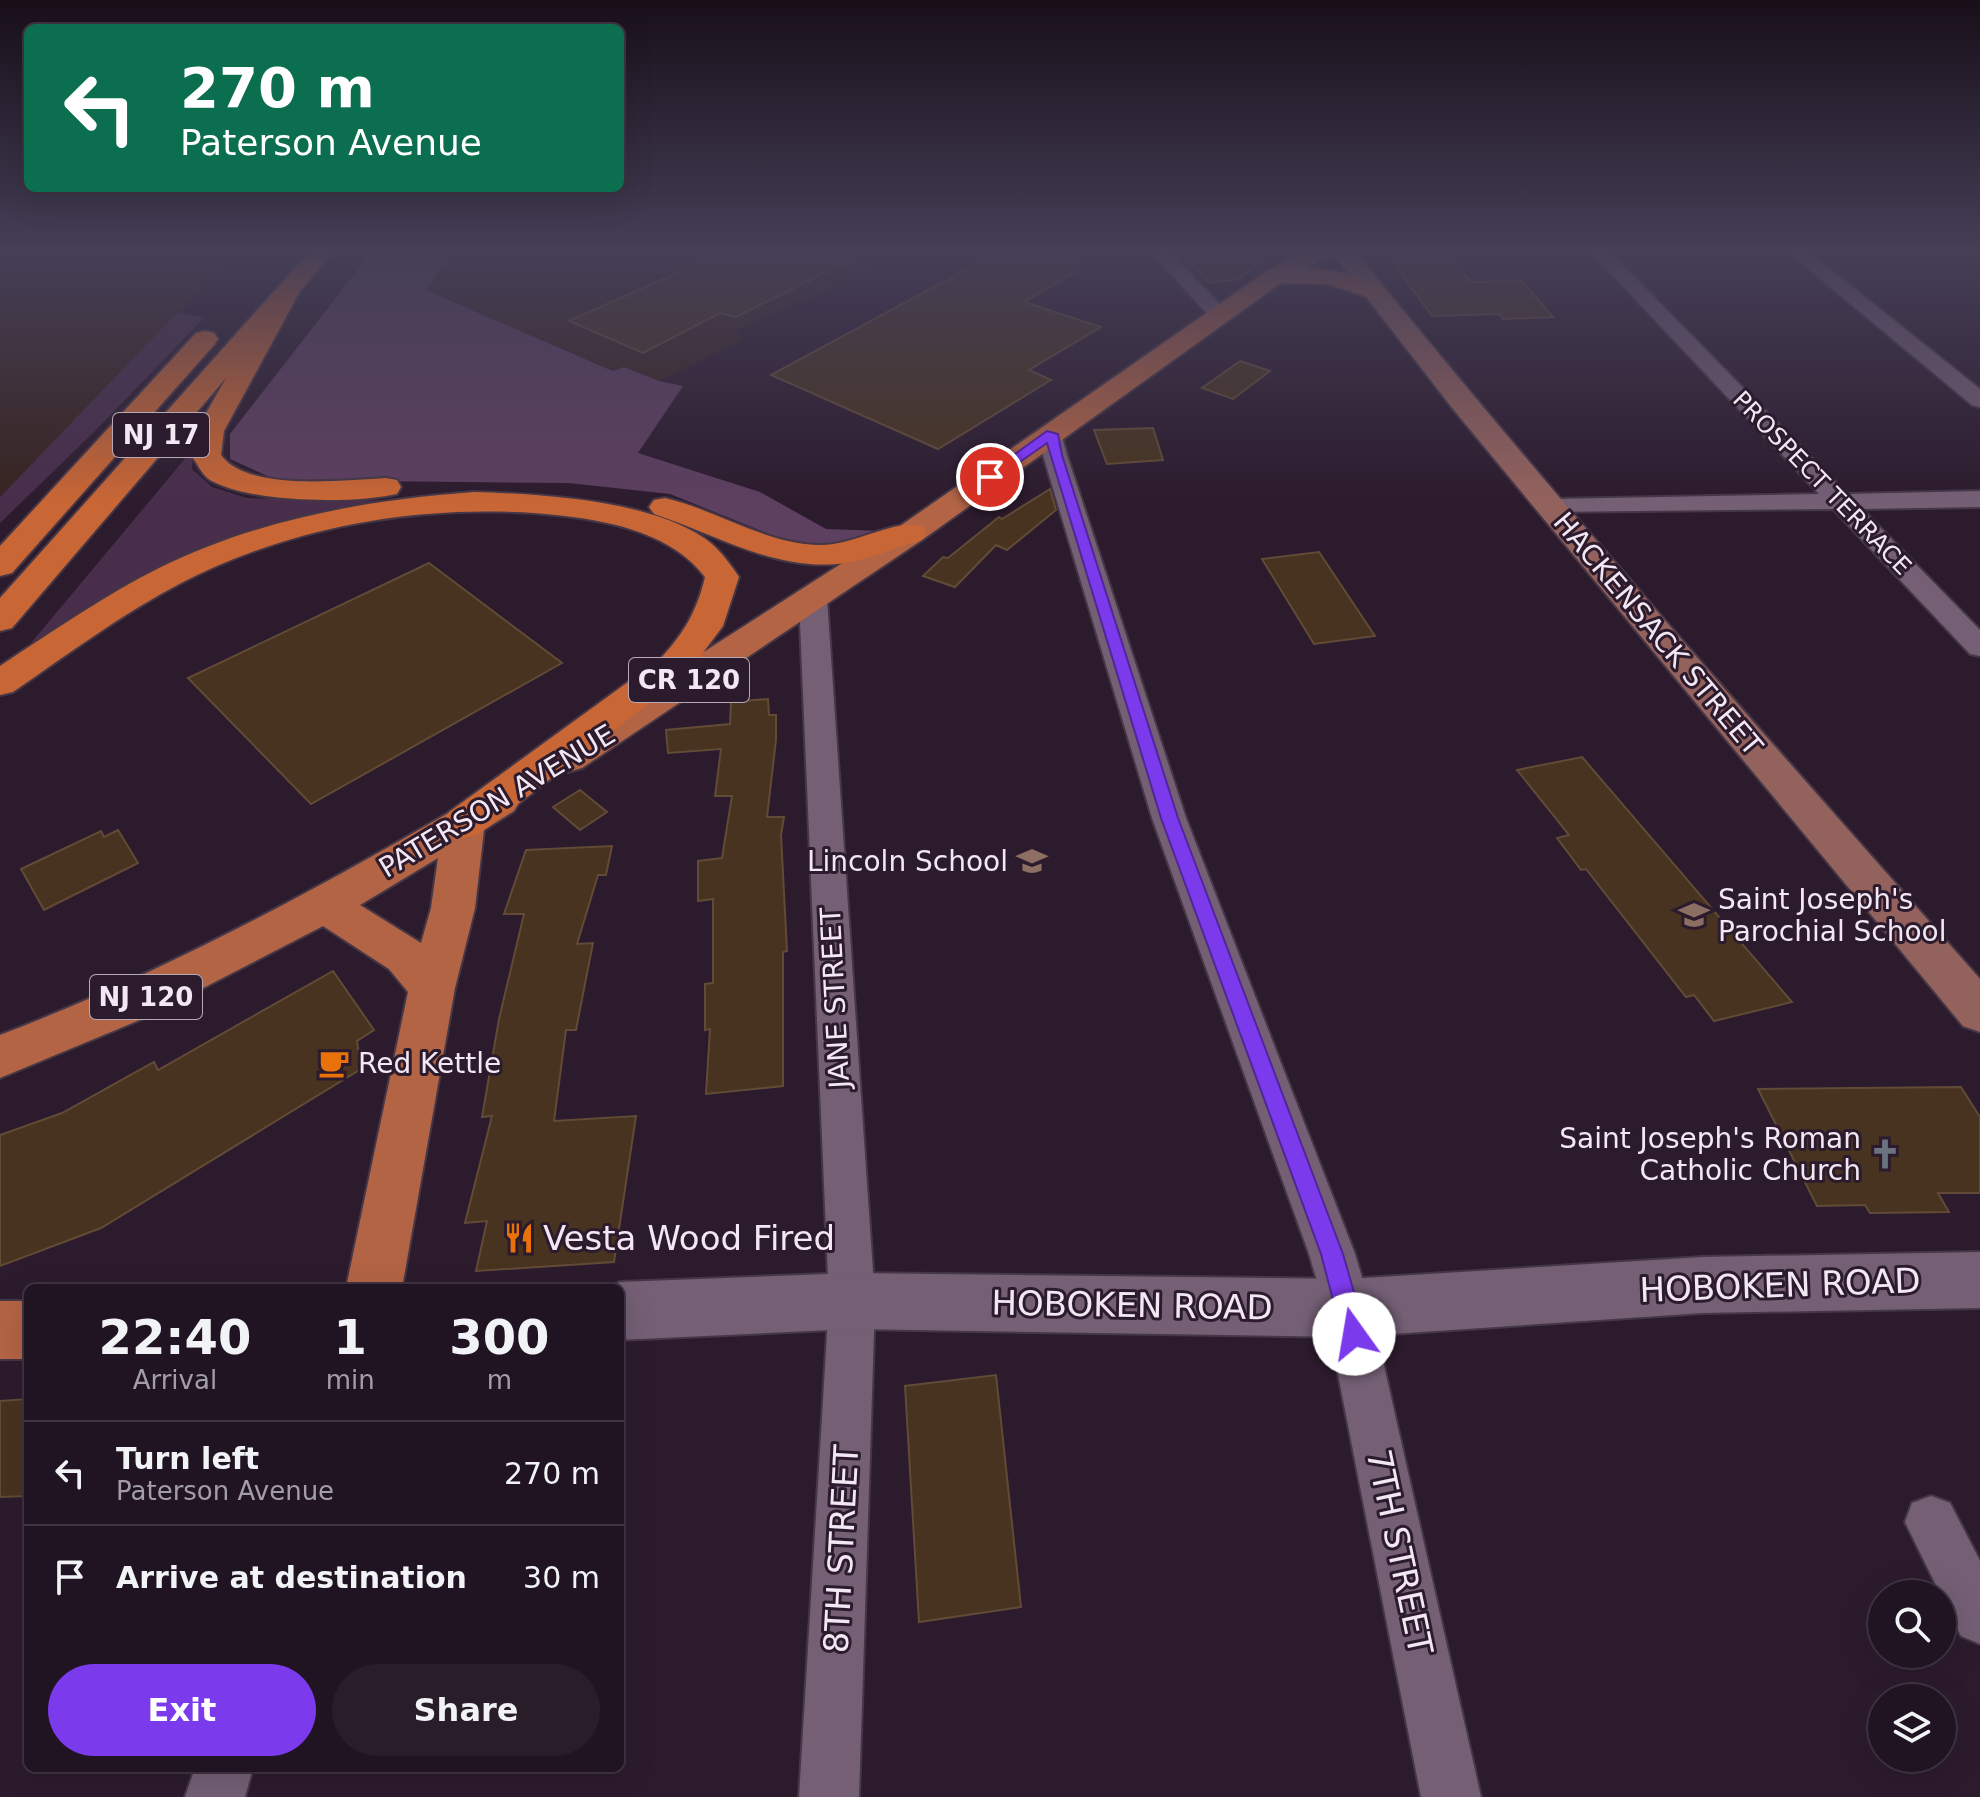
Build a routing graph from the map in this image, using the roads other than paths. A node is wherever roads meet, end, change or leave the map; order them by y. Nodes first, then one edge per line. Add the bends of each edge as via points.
1 (209, 334) edge
2 (249, 334) edge
3 (264, 334) edge
4 (1195, 334) edge
5 (1407, 334) edge
6 (1679, 334) edge
7 (1898, 334) edge
8 (1980, 400) edge
9 (1052, 434) junction
10 (1980, 499) edge
11 (1840, 501) junction
12 (1553, 507) junction
13 (911, 533) junction
14 (3, 562) edge
15 (813, 599) junction
16 (0, 620) edge
17 (1980, 647) edge
18 (0, 683) edge
19 (464, 823) junction
20 (324, 904) junction
21 (432, 988) junction
22 (1980, 1012) edge
23 (0, 1057) edge
24 (1980, 1280) edge
25 (375, 1284) edge
26 (852, 1301) junction
27 (1348, 1308) junction
28 (624, 1311) edge
29 (0, 1330) edge
30 (24, 1330) edge
31 (1931, 1522) dead end
32 (1980, 1617) edge
33 (223, 1772) edge
34 (215, 1797) edge
35 (829, 1797) edge
36 (1451, 1797) edge

1 - 14 highway, NJ 17
2 - 16 highway, NJ 17
3 - 13 highway via 205,441 212,468 233,480 282,488 536,486 597,491 676,510 781,550 811,555 845,553
4 - 9 main road, PATERSON AVENUE / CR 120
5 - 12 main road, HACKENSACK STREET
6 - 11 street, PROSPECT TERRACE
7 - 8 street
9 - 13 main road, PATERSON AVENUE / CR 120
9 - 27 street, 7TH STREET via 1169,818
10 - 11 street
11 - 12 street
11 - 17 street, PROSPECT TERRACE
12 - 22 main road, HACKENSACK STREET
13 - 15 main road, PATERSON AVENUE / CR 120
15 - 19 main road, PATERSON AVENUE / CR 120
15 - 26 street, JANE STREET
18 - 19 highway via 149,586 268,535 327,519 450,504 539,504 608,512 664,530 699,550 722,577 716,608 702,637 674,666
19 - 20 main road, PATERSON AVENUE / NJ 120
19 - 21 main road via 453,908
20 - 21 main road via 405,956
20 - 23 main road, PATERSON AVENUE / NJ 120 via 185,979
21 - 25 main road
24 - 27 street, HOBOKEN ROAD via 1703,1285
26 - 27 street, HOBOKEN ROAD
26 - 28 street, HOBOKEN ROAD
26 - 35 street, 8TH STREET
27 - 36 street, 7TH STREET
29 - 30 main road
31 - 32 street
33 - 34 street

